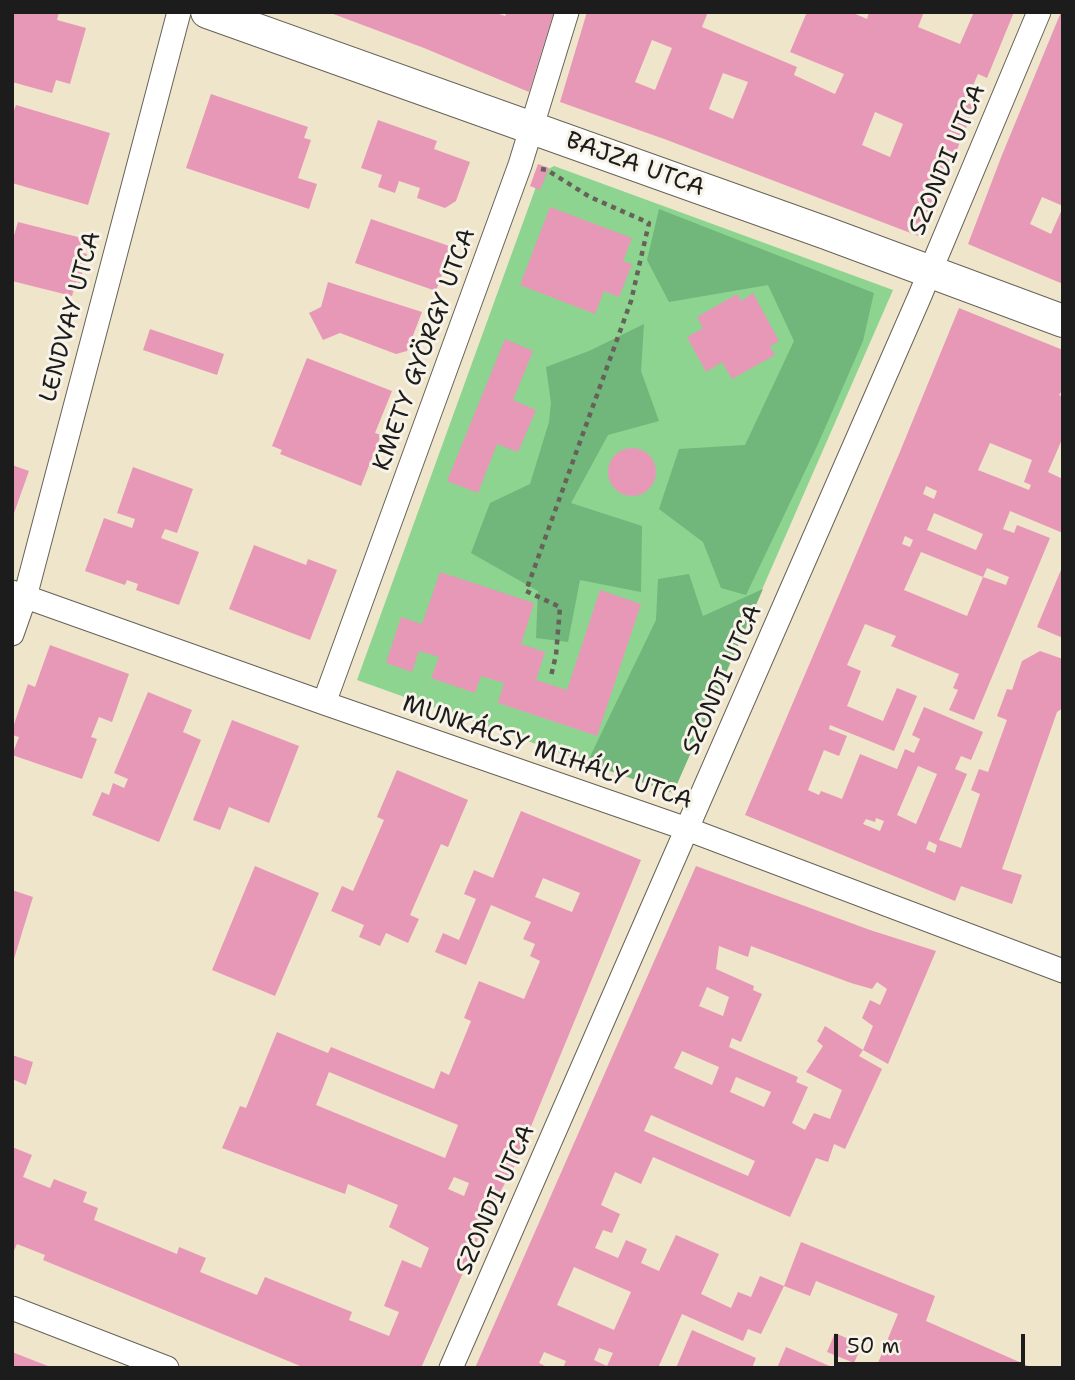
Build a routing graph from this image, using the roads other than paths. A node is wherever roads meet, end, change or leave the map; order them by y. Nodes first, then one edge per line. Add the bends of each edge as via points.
1 (178, 12) edge
2 (207, 12) edge
3 (567, 12) edge
4 (1039, 12) edge
5 (530, 128) junction
6 (930, 272) junction
7 (1063, 321) edge
8 (18, 594) edge
9 (12, 634) edge
10 (324, 703) junction
11 (687, 829) junction
12 (1063, 971) edge
13 (12, 1308) edge
14 (167, 1368) edge
15 (451, 1368) edge

1 - 8 street, LENDVAY UTCA
2 - 5 street, BAJZA UTCA
3 - 5 street, KMETY GYÖRGY UTCA
4 - 6 street, SZONDI UTCA
5 - 6 street, BAJZA UTCA
5 - 10 street, KMETY GYÖRGY UTCA
6 - 7 street, BAJZA UTCA
6 - 11 street, SZONDI UTCA
8 - 9 street, LENDVAY UTCA
8 - 10 street, MUNKÁCSY MIHÁLY UTCA
10 - 11 street, MUNKÁCSY MIHÁLY UTCA
11 - 12 street, MUNKÁCSY MIHÁLY UTCA
11 - 15 street, SZONDI UTCA
13 - 14 street

